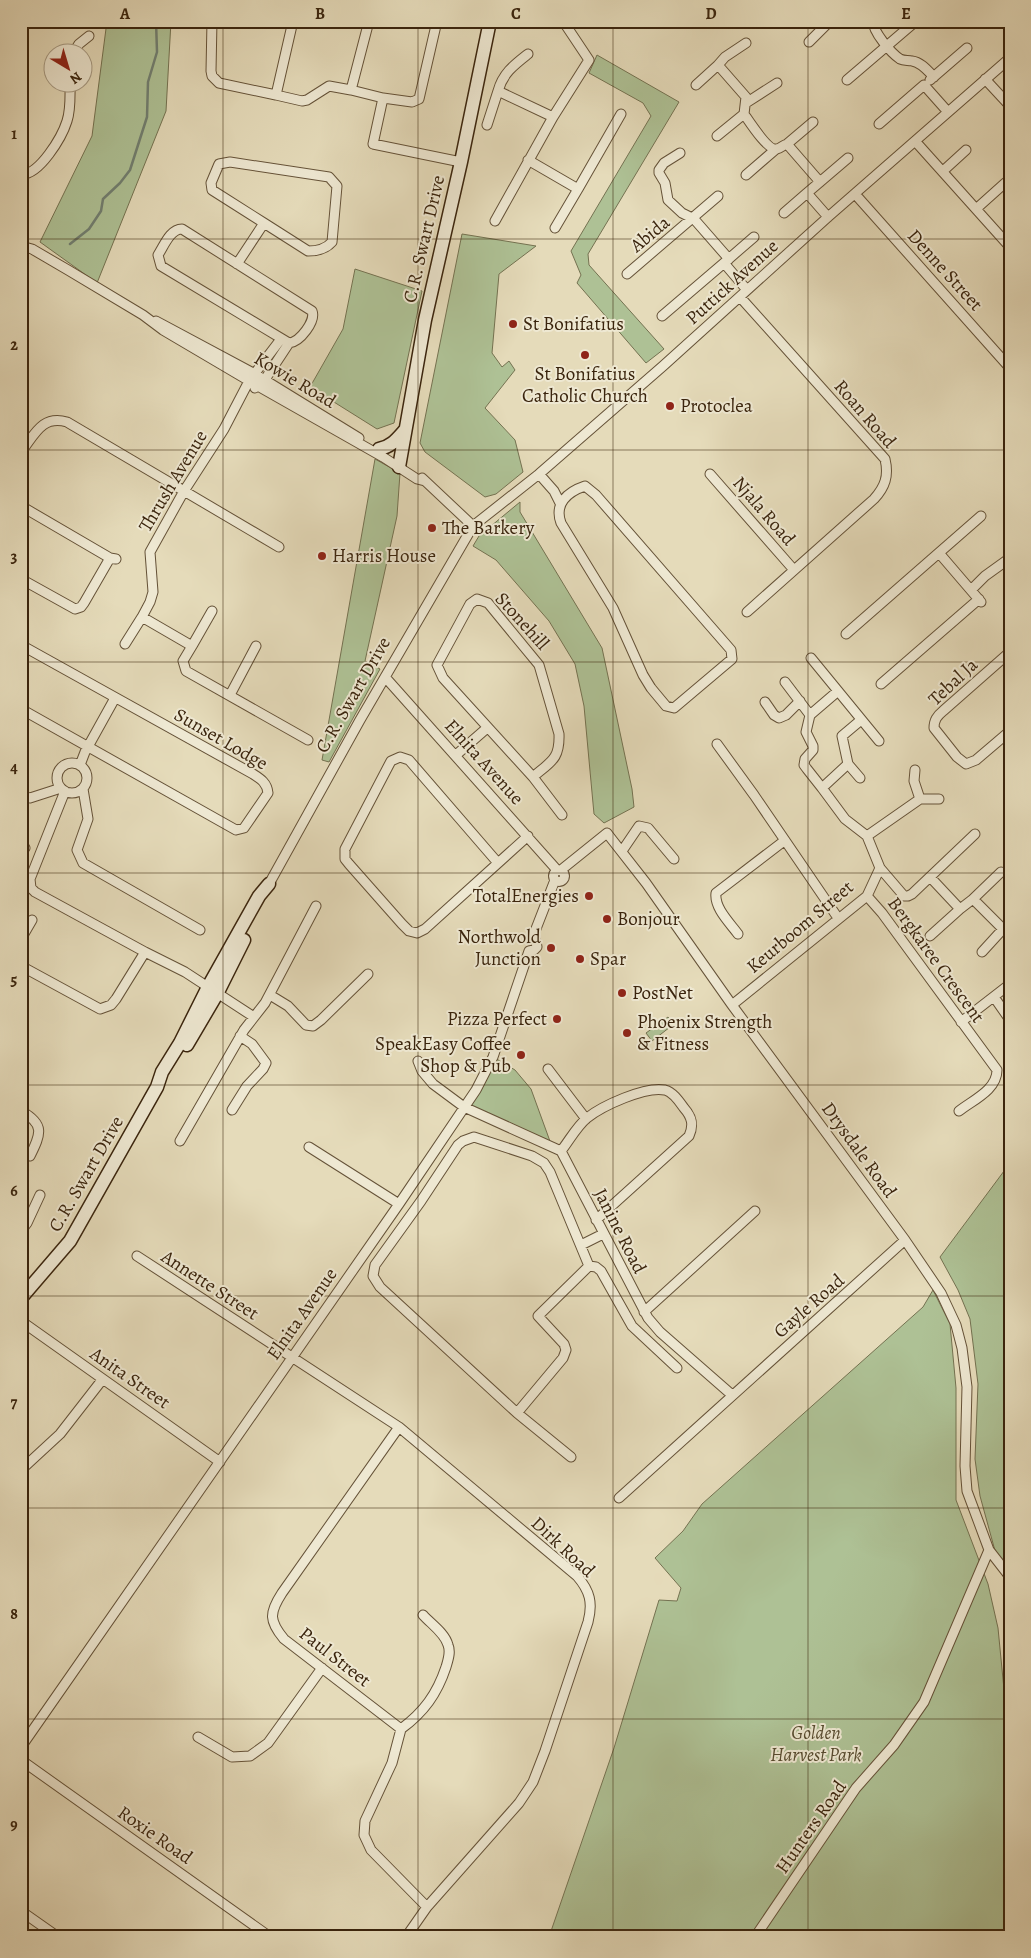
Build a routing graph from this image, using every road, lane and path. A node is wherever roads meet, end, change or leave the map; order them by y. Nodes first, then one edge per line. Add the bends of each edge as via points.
1 (212, 21) edge
2 (293, 21) edge
3 (369, 21) edge
4 (437, 21) edge
5 (490, 21) edge
6 (563, 21) edge
7 (830, 21) edge
8 (872, 21) edge
9 (916, 21) edge
10 (89, 36) dead end
11 (82, 42) edge
12 (809, 42) dead end
13 (746, 43) dead end
14 (887, 46) junction
15 (967, 48) dead end
16 (528, 54) dead end
17 (1010, 58) edge
18 (718, 65) junction
19 (934, 77) junction
20 (985, 79) junction
21 (847, 80) dead end
22 (777, 83) dead end
23 (696, 85) dead end
24 (924, 86) junction
25 (351, 90) junction
26 (498, 91) junction
27 (70, 92) edge
28 (276, 95) junction
29 (383, 98) junction
30 (746, 103) junction
31 (1010, 106) edge
32 (948, 112) junction
33 (621, 114) dead end
34 (744, 114) junction
35 (553, 117) junction
36 (813, 122) dead end
37 (879, 124) dead end
38 (487, 126) dead end
39 (717, 136) dead end
40 (915, 141) junction
41 (787, 144) junction
42 (776, 149) junction
43 (966, 150) dead end
44 (680, 153) dead end
45 (848, 158) dead end
46 (528, 160) junction
47 (461, 162) junction
48 (943, 171) junction
49 (21, 174) edge
50 (746, 175) dead end
51 (820, 182) junction
52 (1005, 183) dead end
53 (578, 189) junction
54 (807, 193) junction
55 (855, 194) junction
56 (718, 196) dead end
57 (976, 209) junction
58 (784, 213) dead end
59 (828, 217) junction
60 (694, 219) junction
61 (496, 221) dead end
62 (264, 223) junction
63 (555, 228) dead end
64 (754, 237) dead end
65 (21, 238) edge
66 (21, 246) edge
67 (1009, 246) edge
68 (32, 249) junction
69 (726, 261) junction
70 (237, 264) junction
71 (627, 274) dead end
72 (744, 294) junction
73 (662, 316) dead end
74 (281, 339) junction
75 (290, 343) junction
76 (1010, 368) edge
77 (252, 378) junction
78 (261, 384) junction
79 (244, 394) junction
80 (405, 430) junction
81 (379, 449) junction
82 (21, 452) edge
83 (399, 464) junction
84 (540, 474) junction
85 (710, 474) dead end
86 (184, 491) junction
87 (560, 503) junction
88 (21, 506) edge
89 (981, 516) dead end
90 (473, 526) junction
91 (279, 547) dead end
92 (939, 553) junction
93 (1006, 561) edge
94 (794, 570) junction
95 (21, 579) edge
96 (971, 590) junction
97 (212, 611) dead end
98 (747, 612) dead end
99 (142, 617) junction
100 (846, 634) dead end
101 (125, 644) dead end
102 (21, 645) edge
103 (192, 646) junction
104 (256, 646) dead end
105 (1010, 652) edge
106 (811, 658) dead end
107 (385, 677) junction
108 (785, 682) dead end
109 (882, 684) dead end
110 (838, 691) junction
111 (230, 695) junction
112 (115, 698) junction
113 (800, 701) junction
114 (764, 702) dead end
115 (21, 709) edge
116 (810, 715) junction
117 (861, 720) junction
118 (487, 728) junction
119 (1010, 730) edge
120 (308, 740) dead end
121 (879, 741) dead end
122 (717, 744) dead end
123 (88, 746) junction
124 (456, 755) junction
125 (848, 764) junction
126 (80, 765) junction
127 (915, 770) dead end
128 (533, 777) junction
129 (860, 778) dead end
130 (822, 788) junction
131 (82, 789) junction
132 (63, 790) junction
133 (21, 796) edge
134 (920, 799) junction
135 (940, 799) dead end
136 (562, 815) dead end
137 (975, 834) dead end
138 (528, 836) junction
139 (867, 836) junction
140 (784, 841) junction
141 (622, 851) junction
142 (674, 859) dead end
143 (498, 863) junction
144 (880, 868) junction
145 (559, 870) junction
146 (1001, 872) dead end
147 (930, 877) junction
148 (269, 884) joint
149 (867, 896) junction
150 (973, 899) junction
151 (316, 906) dead end
152 (960, 909) junction
153 (838, 918) junction
154 (32, 920) dead end
155 (1006, 926) edge
156 (200, 930) dead end
157 (738, 934) dead end
158 (930, 936) dead end
159 (21, 940) edge
160 (145, 952) junction
161 (982, 952) dead end
162 (21, 966) edge
163 (368, 974) dead end
164 (1010, 984) edge
165 (213, 990) junction
166 (270, 995) junction
167 (994, 997) junction
168 (732, 1005) junction
169 (254, 1017) junction
170 (1010, 1020) edge
171 (961, 1022) junction
172 (240, 1036) junction
173 (418, 1061) dead end
174 (548, 1069) dead end
175 (464, 1107) junction
176 (232, 1110) dead end
177 (21, 1111) edge
178 (959, 1111) dead end
179 (586, 1119) junction
180 (180, 1141) dead end
181 (309, 1147) dead end
182 (561, 1151) junction
183 (30, 1156) dead end
184 (40, 1195) dead end
185 (399, 1204) junction
186 (755, 1211) dead end
187 (596, 1220) junction
188 (21, 1231) edge
189 (603, 1234) junction
190 (905, 1240) junction
191 (581, 1245) junction
192 (137, 1256) dead end
193 (589, 1266) junction
194 (21, 1298) edge
195 (644, 1312) junction
196 (21, 1321) edge
197 (291, 1358) junction
198 (677, 1368) dead end
199 (102, 1380) junction
200 (732, 1395) junction
201 (517, 1413) junction
202 (399, 1427) junction
203 (571, 1457) dead end
204 (220, 1462) junction
205 (21, 1470) edge
206 (619, 1498) dead end
207 (990, 1550) junction
208 (1010, 1578) edge
209 (423, 1615) dead end
210 (322, 1668) junction
211 (401, 1729) junction
212 (198, 1737) dead end
213 (21, 1747) edge
214 (21, 1760) edge
215 (427, 1907) junction
216 (21, 1911) edge
217 (257, 1933) edge
218 (58, 1937) edge
219 (270, 1937) edge
220 (406, 1937) edge
221 (755, 1937) edge

1 - 28 street via 210,71 215,80
2 - 28 street
3 - 25 street
4 - 29 street via 419,99 412,102
5 - 47 street, C.R. Swart Drive
6 - 35 street via 589,60
7 - 12 street
8 - 14 street via 874,31
9 - 14 street
10 - 11 street
13 - 18 street
14 - 19 street via 898,58 918,62
14 - 21 street
15 - 19 street
16 - 26 street via 508,70
17 - 20 street, Puttick Avenue
18 - 23 street
18 - 30 street via 746,97
19 - 24 street
20 - 31 street
20 - 32 street, Puttick Avenue
22 - 30 street
24 - 32 street
24 - 37 street
25 - 28 street via 329,86 302,101
25 - 29 street
26 - 35 street
26 - 38 street
27 - 49 street via 65,126 41,166 31,173
29 - 47 street via 373,144
30 - 34 street
32 - 40 street, Puttick Avenue
33 - 53 street
34 - 39 street
34 - 42 street via 765,143
35 - 46 street
36 - 41 street
40 - 48 street
40 - 55 street, Puttick Avenue
41 - 42 street
41 - 51 street
42 - 50 street
43 - 48 street
44 - 60 street, Abida via 664,163 659,173 665,183 668,200
45 - 51 street
46 - 53 street
46 - 61 street
47 - 80 street, C.R. Swart Drive via 425,320
48 - 57 street
51 - 54 street
52 - 57 street
53 - 63 street
54 - 58 street
54 - 59 street
55 - 59 street, Puttick Avenue
55 - 76 street, Denne Street
56 - 60 street, Abida
57 - 67 street
59 - 72 street, Puttick Avenue
60 - 69 street, Abida
60 - 71 street, Abida
62 - 62 street via 212,190 211,183 219,164 230,162 329,177 335,182 332,242 326,247 308,250
62 - 70 street
64 - 69 street
65 - 68 street, Kowie Road
66 - 68 street, Kowie Road
68 - 77 street, Kowie Road via 163,330
69 - 72 street, Abida
69 - 73 street
70 - 74 street via 182,229 172,233 158,255 161,266
70 - 75 street via 312,311 312,320 300,337
72 - 84 street, Puttick Avenue
72 - 94 street, Roan Road via 885,459 887,468 885,484 874,500
74 - 75 street
74 - 77 street, Thrush Avenue
75 - 78 street
77 - 78 street, Kowie Road
77 - 79 street, Thrush Avenue
78 - 79 street, Thrush Avenue
78 - 81 street, Kowie Road
78 - 83 street, Kowie Road
79 - 86 street, Thrush Avenue
80 - 81 street via 394,443
80 - 83 street, C.R. Swart Drive
81 - 83 street, Kowie Road
82 - 86 street via 41,426 59,420
83 - 90 street, Kowie Road via 418,473
84 - 87 street
84 - 90 street, Puttick Avenue
85 - 94 street, Njala Road
86 - 91 street
86 - 99 street, Thrush Avenue via 150,552 153,592
87 - 87 street via 561,523 613,608 651,688 666,706 678,706 732,660 731,650 591,490 585,486
88 - 95 street via 113,559 78,608 71,608
89 - 92 street
90 - 107 street, C.R. Swart Drive
92 - 96 street
92 - 100 street
93 - 96 street
94 - 98 street, Roan Road
96 - 109 street via 980,601
97 - 103 street
99 - 101 street, Thrush Avenue
99 - 103 street
102 - 112 street, Sunset Lodge
103 - 111 street via 183,661 186,671
104 - 111 street
105 - 119 street, Tebal Ja via 936,717 934,728 966,764 980,758
106 - 110 street
107 - 124 street, Elnita Avenue
107 - 148 street, C.R. Swart Drive
108 - 113 street
110 - 116 street
110 - 117 street
111 - 120 street
112 - 123 street
112 - 123 street, Sunset Lodge via 253,774 266,784 268,793 244,828 236,830
113 - 114 street via 779,718
113 - 116 street
115 - 123 street, Sunset Lodge
116 - 130 street via 806,732 814,750 804,762
117 - 121 street
117 - 125 street via 842,736
118 - 124 street
118 - 128 street, Stonehill
118 - 128 street, Stonehill via 443,678 437,665 470,604 477,599 488,603 532,654 543,676 560,744 557,756
122 - 140 street
123 - 126 street
124 - 138 street, Elnita Avenue
125 - 129 street
125 - 130 street
126 - 131 street via 87,776
126 - 132 street via 69,764 61,769 58,779
127 - 134 street via 914,781
128 - 136 street
130 - 139 street via 845,819
131 - 132 street via 74,793
131 - 156 street via 88,819 77,848 81,861
132 - 133 street via 30,798
132 - 160 street via 30,879 31,888
134 - 135 street
134 - 139 street
137 - 147 street
138 - 143 street
138 - 145 street, Elnita Avenue
139 - 144 street
140 - 153 street
140 - 157 street via 716,893 719,908
141 - 142 street via 639,826 644,826
141 - 145 street, Drysdale Road via 607,833
141 - 168 street, Drysdale Road
143 - 143 street via 417,933 402,924 349,864 344,854 391,761 400,757 410,760
144 - 147 street via 905,897
144 - 149 street, Keurboom Street
145 - 175 street, Elnita Avenue via 553,874 555,880 532,939 525,943 529,951 493,1058
146 - 150 street
147 - 152 street
148 - 165 street, C.R. Swart Drive via 259,896
149 - 153 street, Keurboom Street
149 - 171 street, Bergkaree Crescent
150 - 152 street
150 - 155 street
151 - 166 street
152 - 158 street
153 - 168 street, Keurboom Street
154 - 159 street
155 - 161 street
160 - 162 street via 116,999 100,1009
160 - 165 street
163 - 166 street via 313,1026 306,1025 292,1010
164 - 167 street
165 - 169 street
165 - 194 street, C.R. Swart Drive via 162,1072 70,1241
166 - 169 street
167 - 170 street
167 - 171 street
168 - 190 street, Drysdale Road
169 - 172 street
171 - 178 street, Bergkaree Crescent via 994,1064 997,1078 989,1089
172 - 176 street via 252,1044 266,1063
172 - 180 street
173 - 175 street via 426,1077
174 - 179 street
175 - 182 street
175 - 185 street, Elnita Avenue
177 - 183 street via 34,1120 40,1132
179 - 182 street
179 - 187 street via 621,1098 664,1090 674,1095 692,1121 689,1136
181 - 185 street
182 - 187 street, Janine Road
184 - 188 street
185 - 197 street, Elnita Avenue
186 - 195 street
187 - 189 street, Janine Road
189 - 191 street
189 - 195 street, Janine Road
190 - 200 street, Gayle Road
190 - 207 street, Drysdale Road via 940,1293 956,1325 967,1386 965,1466 968,1491
191 - 193 street
191 - 201 street via 544,1163 474,1137 458,1145 375,1265 373,1276 380,1287
192 - 197 street, Annette Street
193 - 198 street via 601,1271 636,1331
193 - 201 street via 538,1316 566,1350 563,1358
195 - 200 street, Janine Road via 660,1332
196 - 199 street, Anita Street
197 - 202 street, Dirk Road
197 - 204 street, Elnita Avenue
199 - 204 street, Anita Street
199 - 205 street via 60,1434
200 - 206 street, Gayle Road
201 - 203 street
202 - 210 street, Paul Street via 274,1605 272,1619 276,1629
202 - 215 street, Dirk Road via 577,1576 591,1601 588,1622 532,1782 519,1802
204 - 213 street, Elnita Avenue
207 - 208 street, Drysdale Road
207 - 221 street, Hunters Road via 924,1702 894,1745 856,1788
209 - 211 street via 446,1638 450,1655 431,1701
210 - 211 street, Paul Street
210 - 212 street via 260,1751 250,1756 232,1757
211 - 215 street via 392,1764 365,1821 364,1835 370,1850
214 - 217 street, Roxie Road
215 - 220 street, Dirk Road
216 - 218 street
217 - 219 street, Roxie Road

